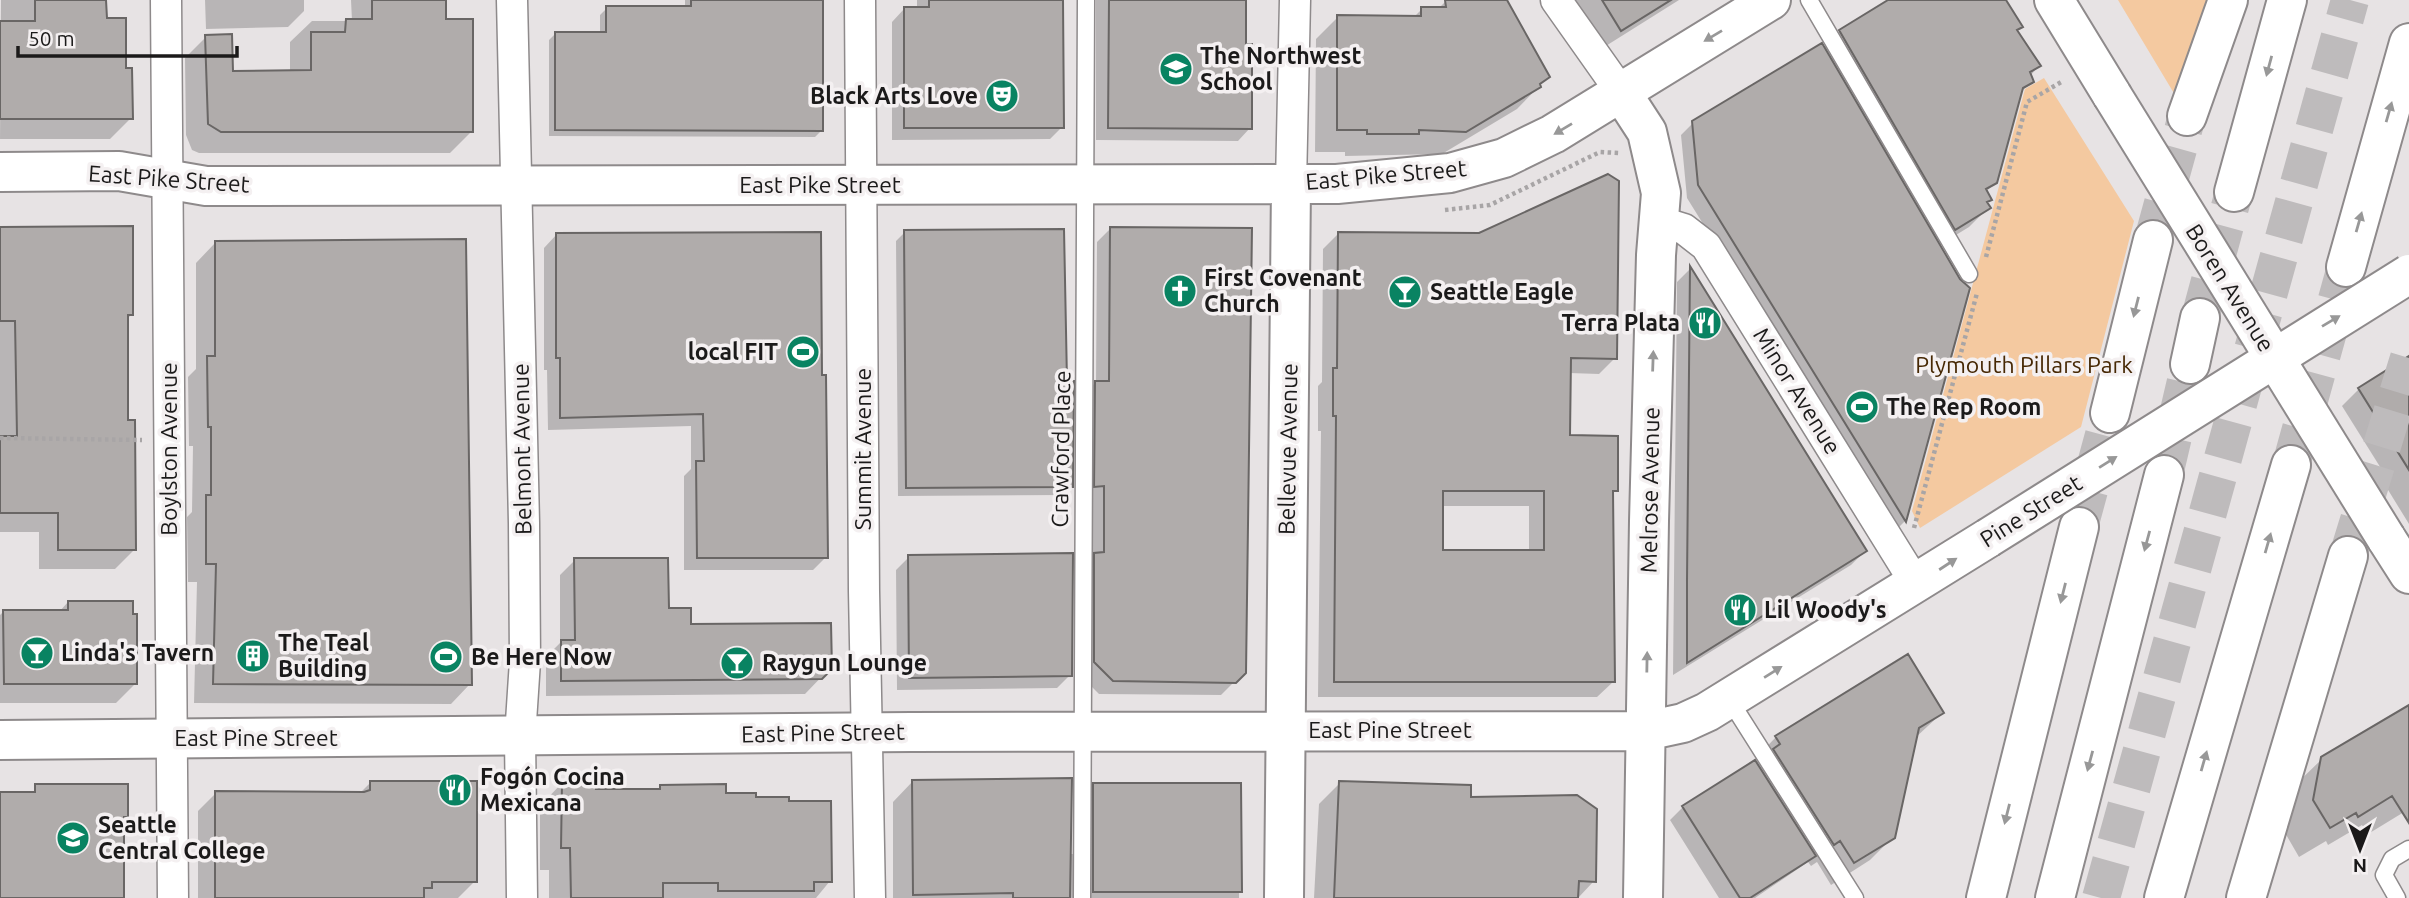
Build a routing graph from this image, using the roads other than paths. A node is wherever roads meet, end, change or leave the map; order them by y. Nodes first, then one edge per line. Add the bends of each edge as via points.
1 (166, 0) edge
2 (512, 0) edge
3 (860, 0) edge
4 (1086, 0) edge
5 (1294, 0) edge
6 (1556, 0) edge
7 (1771, 0) edge
8 (1809, 0) edge
9 (2054, 0) edge
10 (2228, 0) edge
11 (2287, 0) edge
12 (2409, 43) edge
13 (1620, 92) junction
14 (2187, 116) tunnel mouth
15 (0, 172) edge
16 (169, 180) junction
17 (862, 184) junction
18 (1087, 184) junction
19 (1291, 184) junction
20 (517, 186) junction
21 (2234, 192) tunnel mouth
22 (1658, 221) junction
23 (2153, 240) tunnel mouth
24 (2346, 267) tunnel mouth
25 (1969, 274) dead end
26 (2409, 274) edge
27 (2200, 318) tunnel mouth
28 (2273, 357) junction
29 (2190, 364) tunnel mouth
30 (2110, 413) tunnel mouth
31 (2291, 465) tunnel mouth
32 (2164, 475) tunnel mouth
33 (2079, 527) tunnel mouth
34 (2347, 556) tunnel mouth
35 (2409, 574) edge
36 (1916, 584) junction
37 (1729, 699) junction
38 (1285, 730) junction
39 (1646, 731) junction
40 (1083, 732) junction
41 (867, 733) junction
42 (520, 737) junction
43 (171, 739) junction
44 (0, 740) edge
45 (2185, 827) junction
46 (2409, 849) edge
47 (173, 898) edge
48 (522, 898) edge
49 (870, 898) edge
50 (1082, 898) edge
51 (1284, 898) edge
52 (1643, 898) edge
53 (1855, 898) edge
54 (1986, 898) edge
55 (2055, 898) edge
56 (2164, 898) edge
57 (2195, 898) edge
58 (2246, 898) edge
59 (2397, 898) edge

1 - 16 street, Boylston Avenue
2 - 20 street, Belmont Avenue
3 - 17 street, Summit Avenue
4 - 18 lane, Crawford Place
5 - 19 street, Bellevue Avenue
6 - 13 street
7 -> 13 main road, East Pike Street
8 - 25 lane
9 - 28 main road, Boren Avenue, bridge
10 - 14 main road
11 -> 21 main road
24 -> 12 main road
13 -> 19 main road, East Pike Street via 1553,134 1471,169 1337,184
13 - 22 main road, Melrose Avenue via 1651,144 1661,193
15 - 16 main road, East Pike Street via 119,171
16 - 20 main road, East Pike Street via 206,186
16 - 43 street, Boylston Avenue
17 - 18 main road, East Pike Street
17 - 20 main road, East Pike Street
17 - 41 street, Summit Avenue
18 - 19 main road, East Pike Street
18 - 40 lane, Crawford Place
19 - 38 main road, Bellevue Avenue
20 - 42 street, Belmont Avenue via 524,523
22 - 36 street, Minor Avenue via 1684,229 1706,246
39 -> 22 main road, Melrose Avenue
23 -> 30 main road
28 -> 26 main road, Pine Street, bridge
27 - 29 main road
28 - 35 main road, Boren Avenue, bridge
36 -> 28 main road, Pine Street, bridge
45 -> 31 main road
32 -> 55 main road
33 -> 54 main road
34 - 58 main road
37 -> 36 main road, Pine Street
37 - 39 main road, Pine Street via 1683,723
37 - 53 lane
38 - 39 main road, East Pine Street
38 - 40 main road, East Pine Street
38 - 51 main road, Bellevue Avenue
39 - 52 main road, Melrose Avenue
40 - 41 main road, East Pine Street
40 - 50 lane, Crawford Place
41 - 42 main road, East Pine Street
41 - 49 street, Summit Avenue
42 - 43 main road, East Pine Street
42 - 48 street, Belmont Avenue
43 - 44 main road, East Pine Street
43 - 47 street, Boylston Avenue
45 - 56 main road
45 - 57 main road
46 - 59 lane via 2392,859 2384,875

